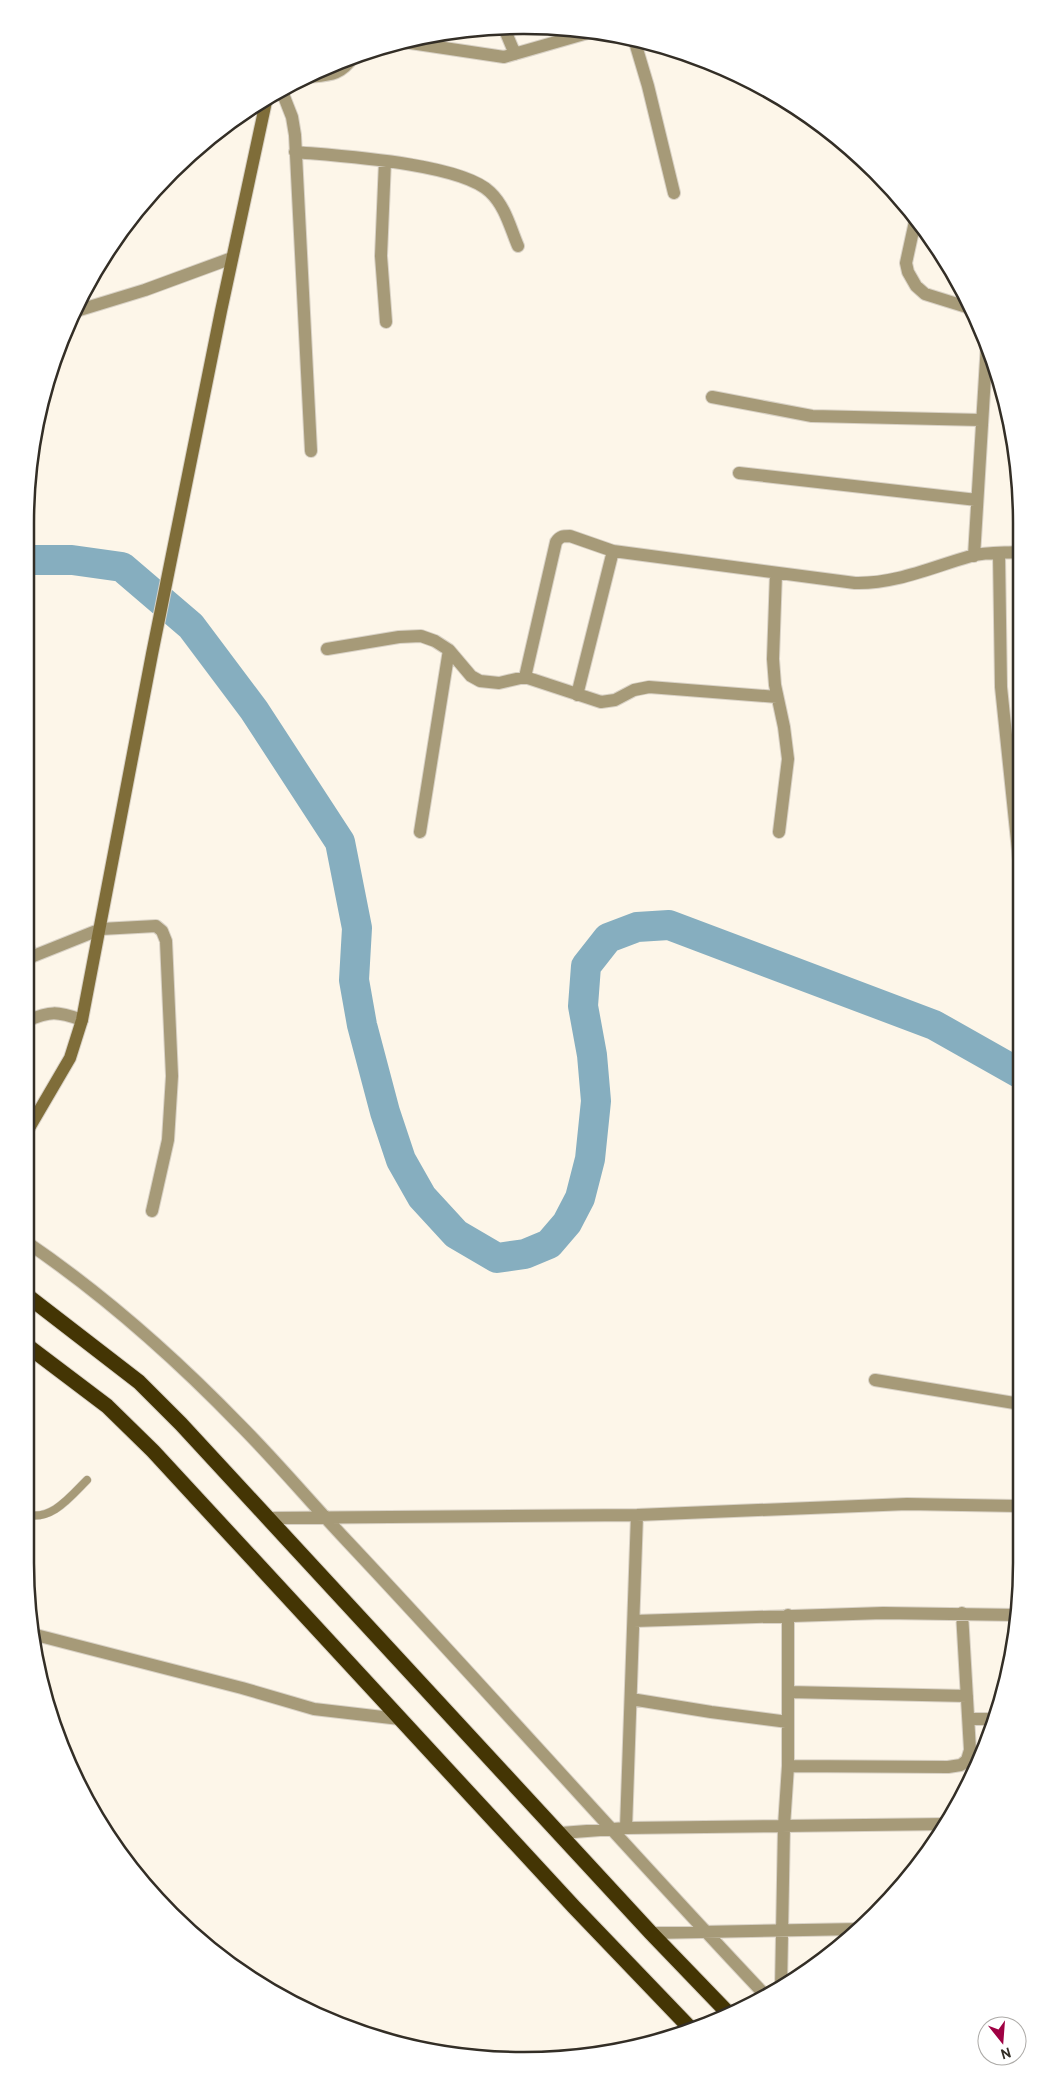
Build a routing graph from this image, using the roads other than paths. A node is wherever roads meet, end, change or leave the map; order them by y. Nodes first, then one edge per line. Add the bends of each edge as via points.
1 (507, 35) edge
2 (574, 37) edge
3 (421, 45) edge
4 (636, 47) edge
5 (515, 54) junction
6 (345, 68) edge
7 (329, 74) edge
8 (284, 96) edge
9 (265, 108) edge
10 (295, 152) junction
11 (385, 161) junction
12 (674, 193) dead end
13 (914, 227) edge
14 (518, 246) dead end
15 (232, 258) junction
16 (962, 306) edge
17 (83, 309) edge
18 (386, 322) dead end
19 (986, 362) edge
20 (712, 397) dead end
21 (981, 420) junction
22 (311, 451) dead end
23 (739, 473) dead end
24 (977, 500) junction
25 (613, 551) junction
26 (1013, 553) edge
27 (999, 554) junction
28 (974, 556) junction
29 (776, 573) junction
30 (327, 649) dead end
31 (449, 650) junction
32 (525, 677) junction
33 (577, 695) junction
34 (778, 697) junction
35 (1013, 802) edge
36 (420, 832) dead end
37 (779, 832) dead end
38 (101, 929) junction
39 (34, 956) edge
40 (34, 1018) edge
41 (82, 1020) junction
42 (34, 1120) edge
43 (152, 1211) dead end
44 (34, 1248) edge
45 (34, 1301) edge
46 (34, 1351) edge
47 (875, 1380) dead end
48 (1013, 1403) edge
49 (87, 1480) dead end
50 (1013, 1506) edge
51 (637, 1515) junction
52 (34, 1516) edge
53 (269, 1518) junction
54 (325, 1518) junction
55 (962, 1613) junction
56 (1010, 1615) edge
57 (788, 1616) junction
58 (634, 1621) junction
59 (40, 1636) edge
60 (788, 1692) junction
61 (967, 1696) junction
62 (631, 1699) junction
63 (400, 1719) junction
64 (969, 1719) junction
65 (987, 1719) edge
66 (788, 1722) junction
67 (788, 1766) junction
68 (938, 1824) edge
69 (784, 1826) junction
70 (626, 1828) junction
71 (611, 1829) junction
72 (561, 1834) junction
73 (783, 1929) junction
74 (848, 1929) edge
75 (705, 1931) junction
76 (651, 1933) junction
77 (781, 1979) edge
78 (761, 1991) edge
79 (724, 2009) edge
80 (686, 2024) edge

1 - 5 street
2 - 5 street
3 - 5 street via 491,56
4 - 12 street
6 - 7 street
8 - 10 street via 292,117
9 - 15 street
10 - 11 street
10 - 22 street
11 - 14 street via 474,181 499,202
11 - 18 street via 381,256
13 - 16 street via 906,263 916,286 925,294
15 - 17 street
15 - 38 street via 152,654
19 - 21 street
20 - 21 street via 812,416
21 - 24 street
23 - 24 street
24 - 28 street
25 - 29 street
25 - 32 street via 570,536 556,542
25 - 33 street
26 - 27 street
27 - 28 street
27 - 35 street via 1001,687
28 - 29 street via 876,583
29 - 34 street via 774,660
30 - 31 street via 421,636
31 - 32 street via 471,676 480,681 500,683
31 - 36 street
32 - 33 street
33 - 34 street via 609,702 634,690 661,687
34 - 37 street via 788,759
38 - 39 street
38 - 41 street
38 - 43 street via 156,926 166,941 172,1076 168,1140
40 - 41 street via 60,1012
41 - 42 street via 70,1058
44 - 54 street via 167,1353 240,1425
45 - 53 highway via 139,1382
46 - 63 highway via 106,1406 153,1451
47 - 48 street
49 - 52 lane via 59,1507 39,1517
50 - 51 street via 907,1504
51 - 54 street
51 - 58 street
53 - 54 street
53 - 72 highway
54 - 71 street via 454,1654
55 - 56 street
55 - 57 street
55 - 61 street
57 - 58 street
57 - 60 street
58 - 62 street
59 - 63 street via 314,1709
60 - 61 street
60 - 66 street
61 - 64 street
62 - 66 street
62 - 70 street
63 - 80 highway
64 - 65 street
64 - 67 street via 970,1750 967,1760 961,1765
66 - 67 street
67 - 69 street
68 - 69 street
69 - 70 street
69 - 73 street
70 - 71 street
71 - 72 street
71 - 75 street
72 - 76 highway
73 - 74 street
73 - 75 street
73 - 77 street
75 - 76 street
75 - 78 street
76 - 79 highway

